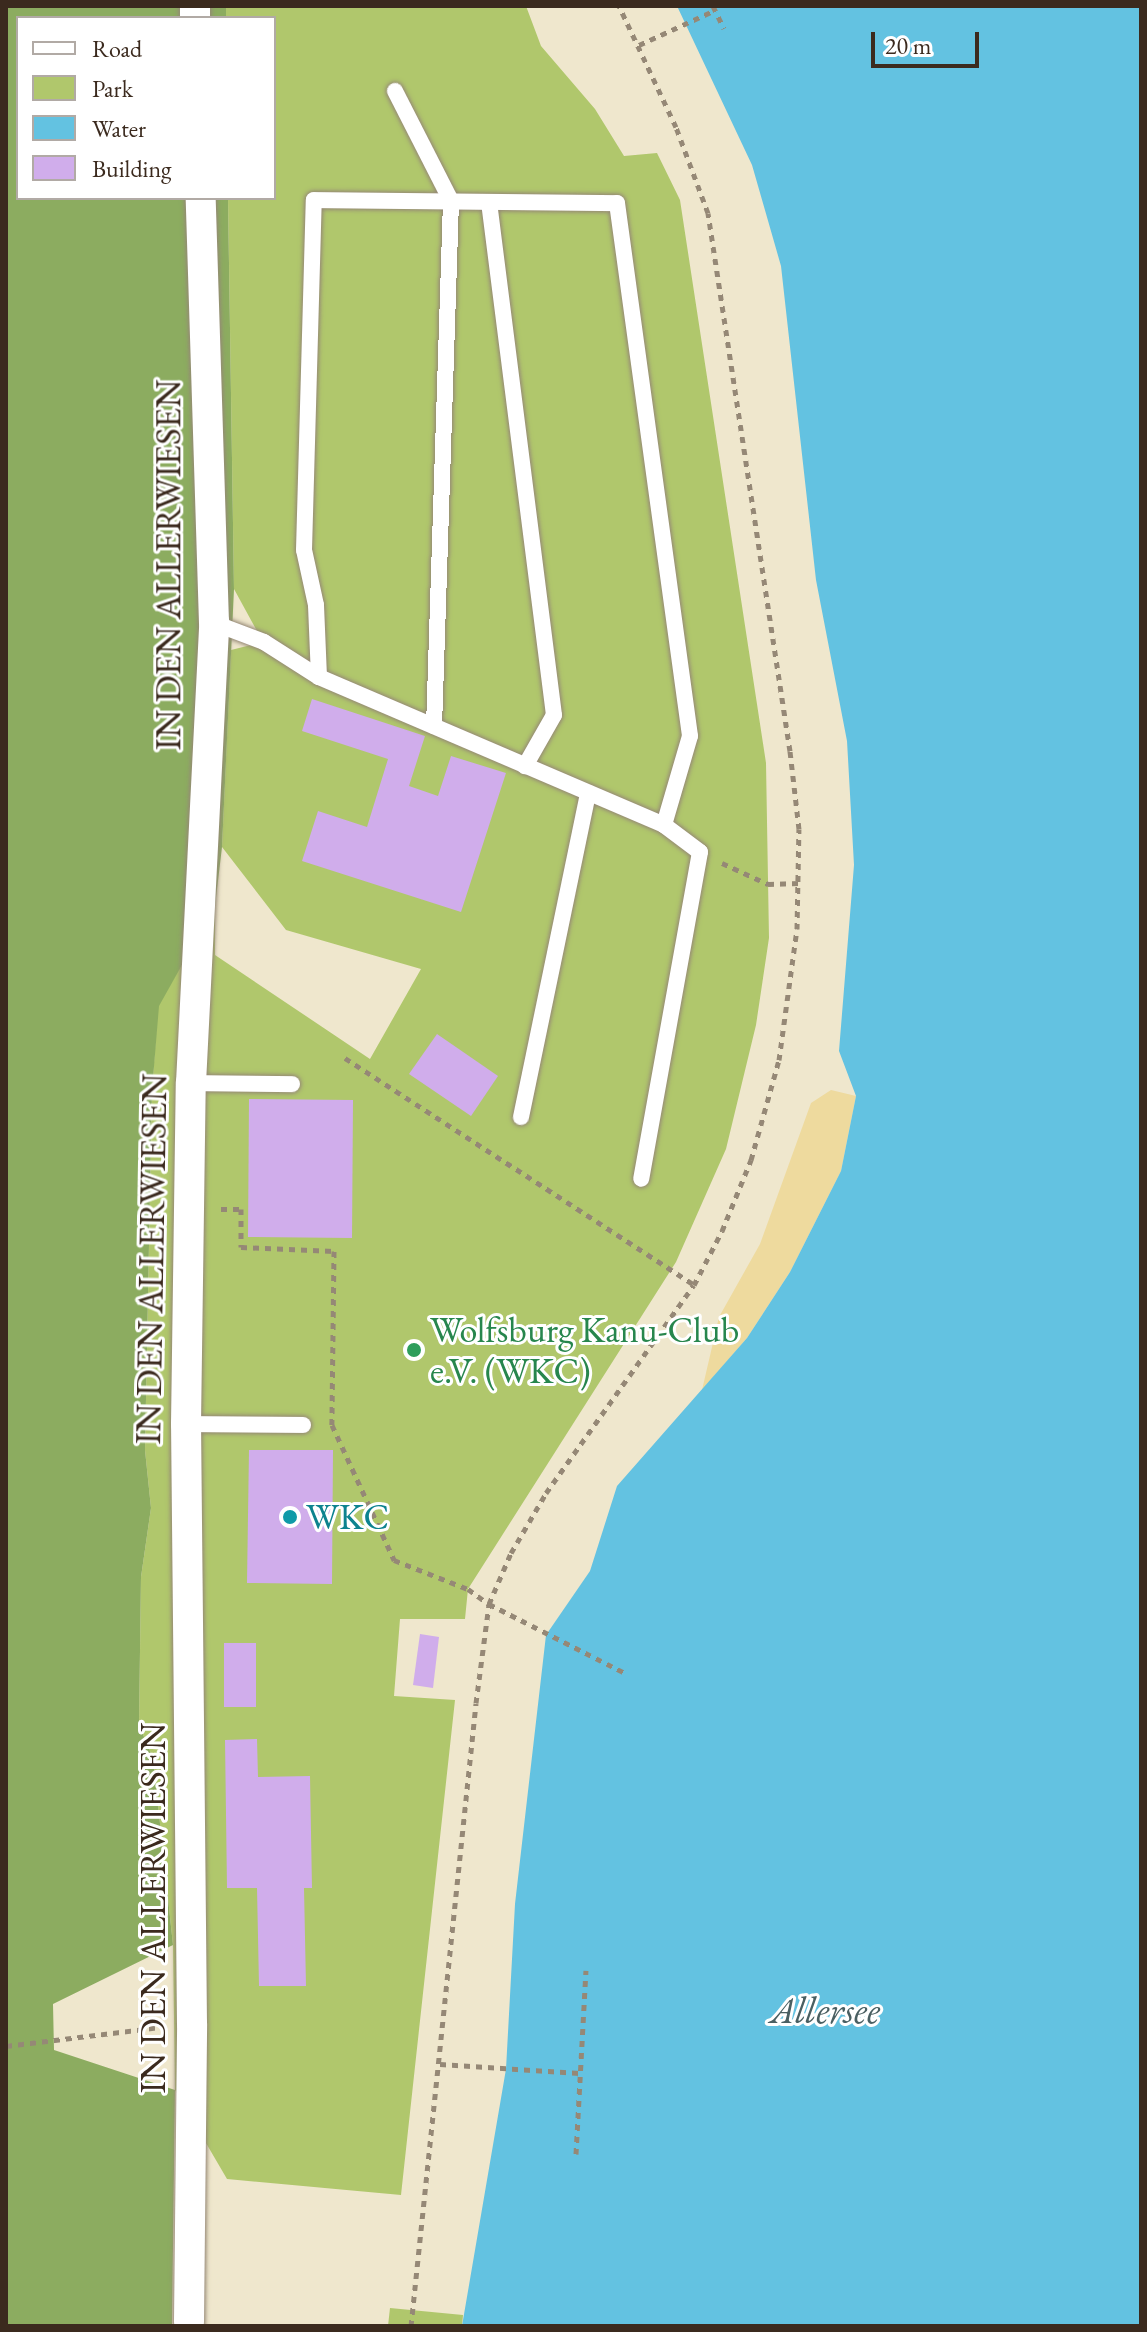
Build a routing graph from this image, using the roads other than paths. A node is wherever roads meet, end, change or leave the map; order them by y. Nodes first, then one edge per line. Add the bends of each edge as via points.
1 (395, 91) dead end
2 (201, 200) edge
3 (451, 201) junction
4 (489, 202) junction
5 (214, 623) junction
6 (319, 677) junction
7 (434, 726) junction
8 (525, 766) junction
9 (588, 793) junction
10 (664, 825) junction
11 (191, 1083) junction
12 (292, 1084) dead end
13 (521, 1117) dead end
14 (641, 1179) dead end
15 (186, 1424) junction
16 (303, 1425) dead end
17 (189, 2322) dead end

1 - 3 lane
2 - 5 street, IN DEN ALLERWIESEN
3 - 4 lane
3 - 6 lane via 314,200 304,550 316,605
3 - 7 lane
4 - 8 lane via 554,715
4 - 10 lane via 617,203 690,736
5 - 6 lane via 264,642
5 - 11 street, IN DEN ALLERWIESEN
6 - 7 lane
7 - 8 lane
8 - 9 lane
9 - 10 lane
9 - 13 lane
10 - 14 lane via 700,852
11 - 12 lane
11 - 15 street, IN DEN ALLERWIESEN
15 - 16 lane
15 - 17 street, IN DEN ALLERWIESEN

